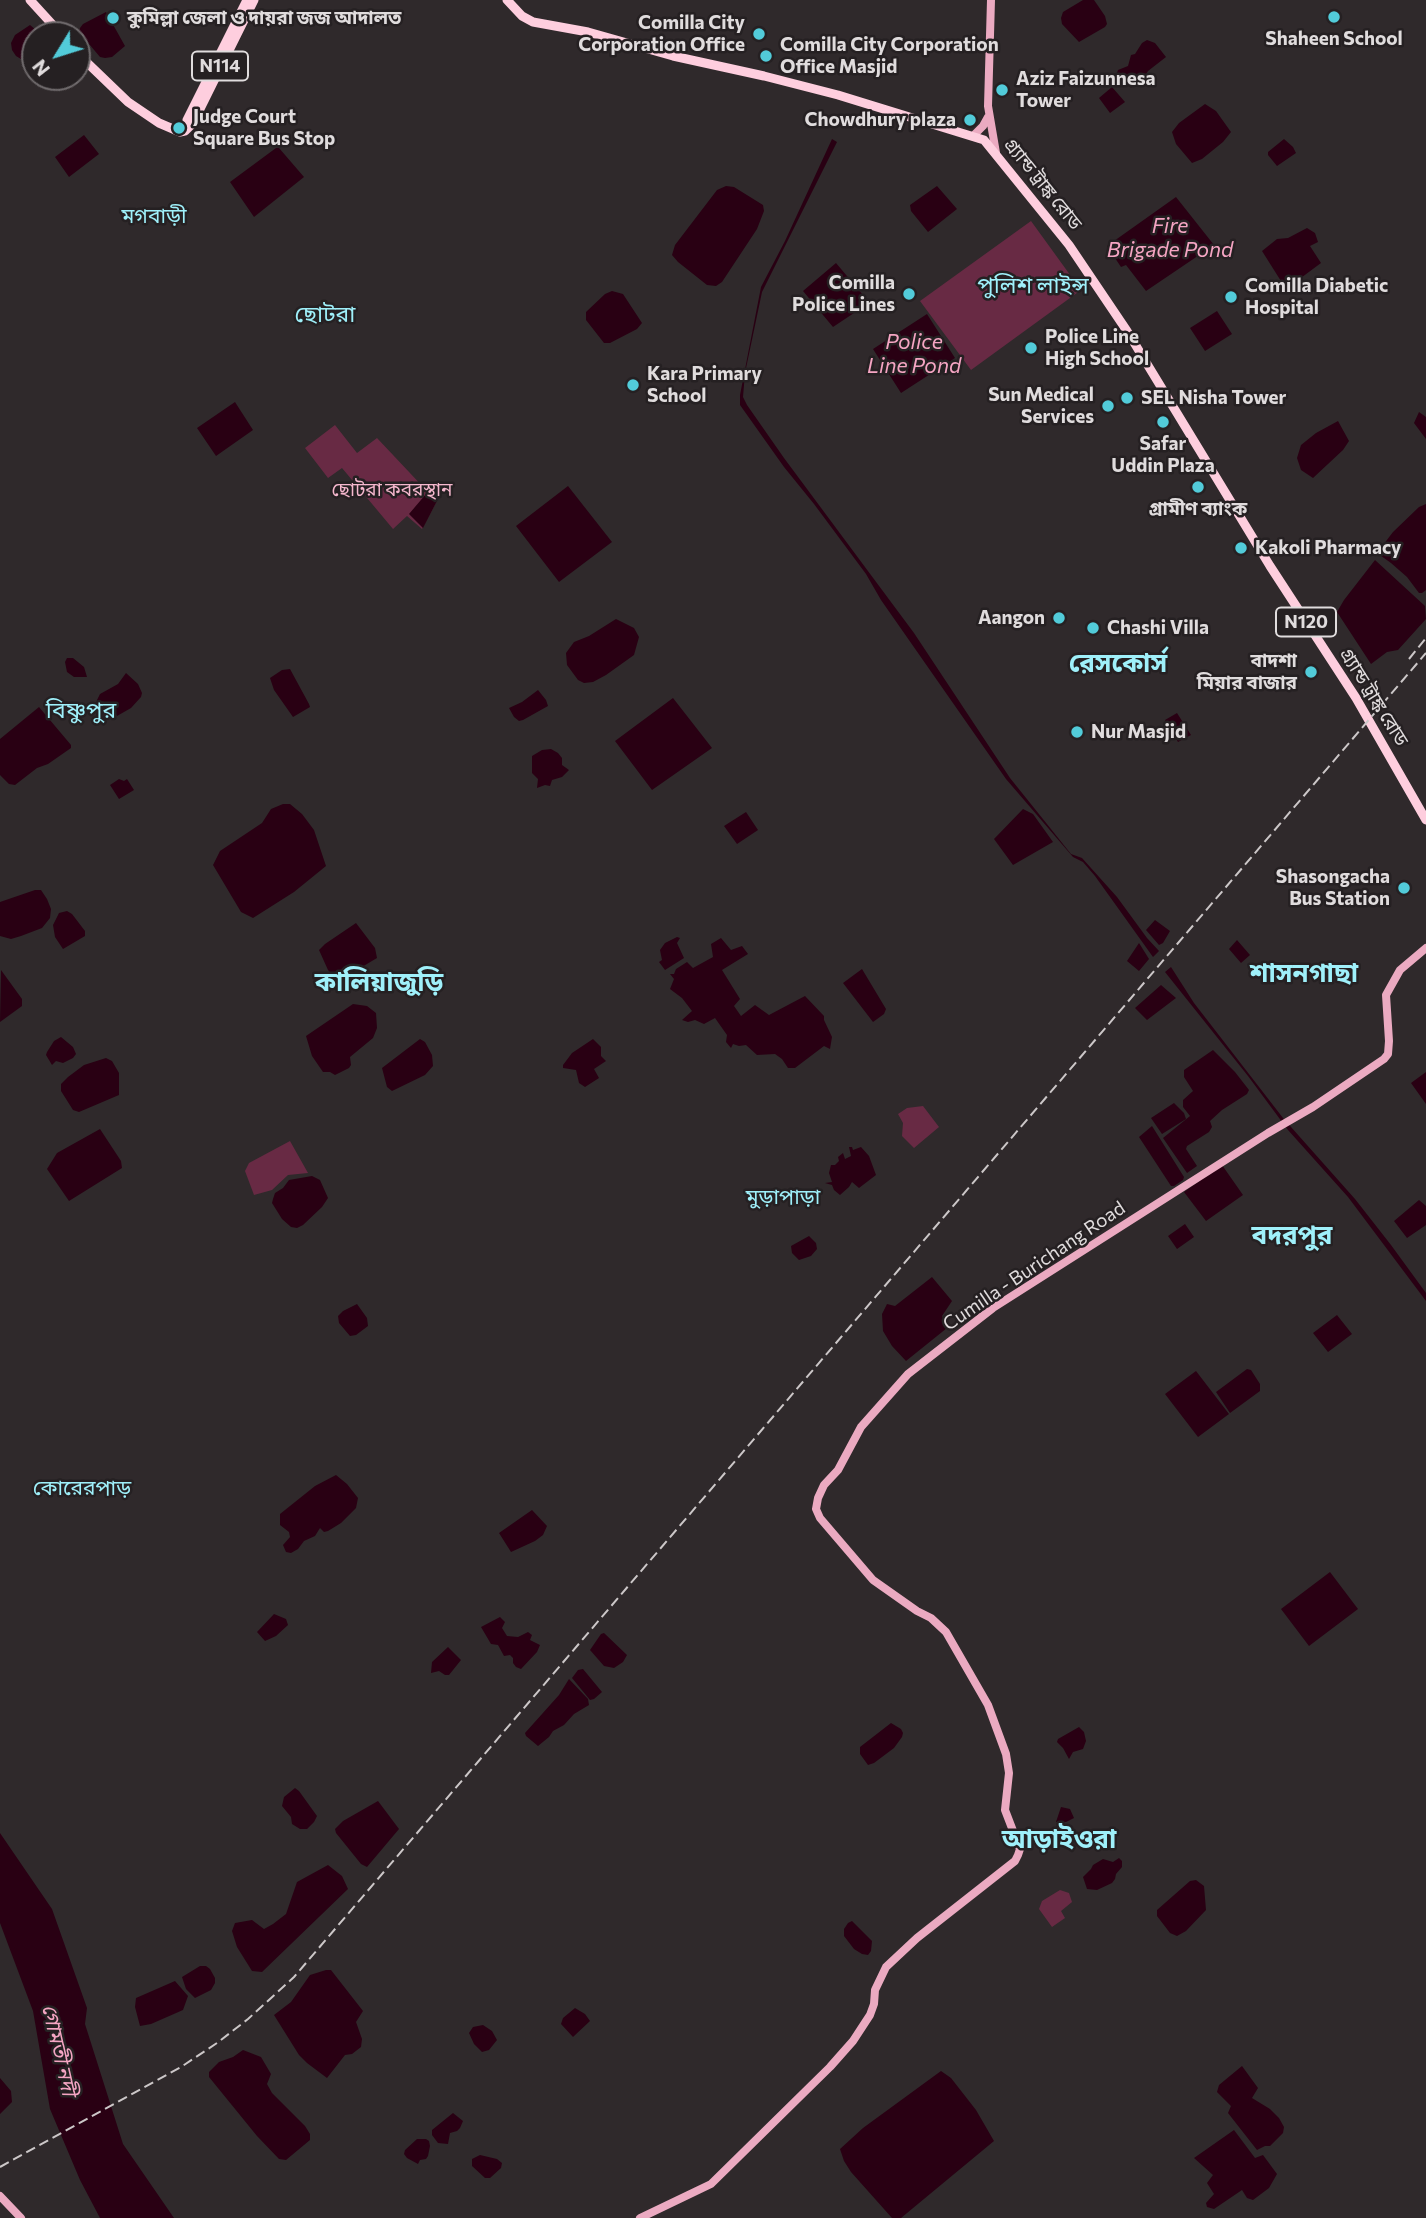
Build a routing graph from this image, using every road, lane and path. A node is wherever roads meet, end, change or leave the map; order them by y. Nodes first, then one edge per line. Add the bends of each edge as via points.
1 (30, 0) edge
2 (247, 0) edge
3 (254, 0) edge
4 (507, 0) edge
5 (991, 0) edge
6 (49, 21) edge
7 (91, 66) edge
8 (205, 89) junction
9 (988, 117) junction
10 (973, 136) junction
11 (996, 153) junction
12 (1426, 820) edge
13 (1426, 948) edge
14 (0, 2196) edge
15 (21, 2218) edge
16 (640, 2218) edge

1 - 6 highway
2 - 8 highway, N114
3 - 8 highway, N114
4 - 10 highway, গ্র্যান্ড ট্রাঙ্ক রোড / N120 via 533,22 764,75
5 - 9 main road
7 - 8 highway, N114 via 128,102 180,132 186,131 187,120
9 - 10 main road
9 - 11 main road
10 - 11 highway, গ্র্যান্ড ট্রাঙ্ক রোড / N120
11 - 12 highway, গ্র্যান্ড ট্রাঙ্ক রোড / N120 via 1093,279 1356,698
13 - 16 main road, Cumilla - Burichang Road via 1400,970 1386,995 1386,1057 993,1308 908,1374 862,1427 824,1485 816,1509 820,1518 873,1580 946,1632 989,1705 1009,1773 1004,1810 1020,1849 1016,1861 886,1967 870,2015 853,2041 710,2184
14 - 15 main road

